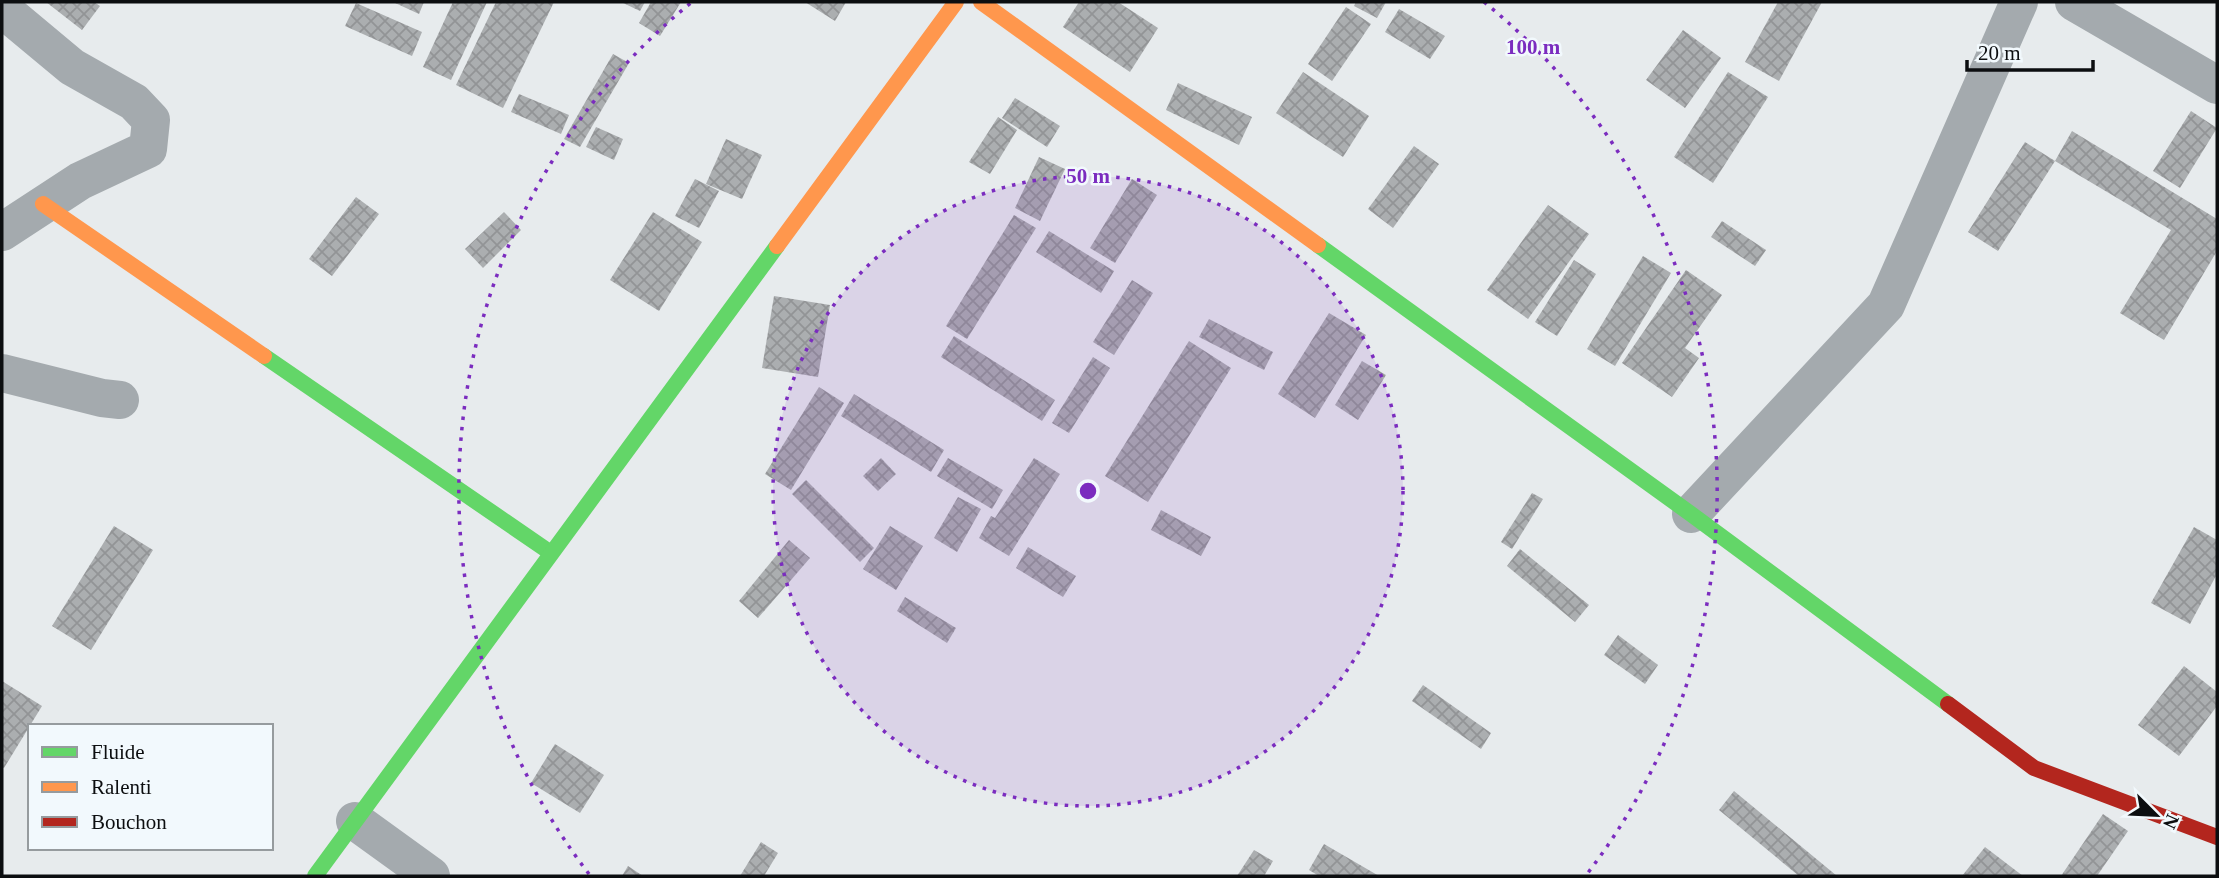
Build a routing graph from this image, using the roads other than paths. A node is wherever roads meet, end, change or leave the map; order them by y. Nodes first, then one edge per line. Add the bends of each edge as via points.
1 (5, 2) edge
2 (956, 2) edge
3 (981, 2) edge
4 (2019, 2) edge
5 (2074, 2) edge
6 (2217, 85) edge
7 (43, 204) junction
8 (2, 232) edge
9 (2, 373) edge
10 (120, 400) dead end
11 (1691, 514) junction
12 (551, 553) junction
13 (355, 821) junction
14 (2217, 837) edge
15 (315, 876) edge
16 (431, 876) edge

1 - 7 street via 6,12 72,66 134,102 151,120 148,149
2 - 12 street
3 - 11 street
4 - 11 street via 1886,305
5 - 6 street
7 - 8 street
7 - 12 street
9 - 10 street
11 - 14 street via 2034,768
12 - 13 street
13 - 15 street
13 - 16 street

